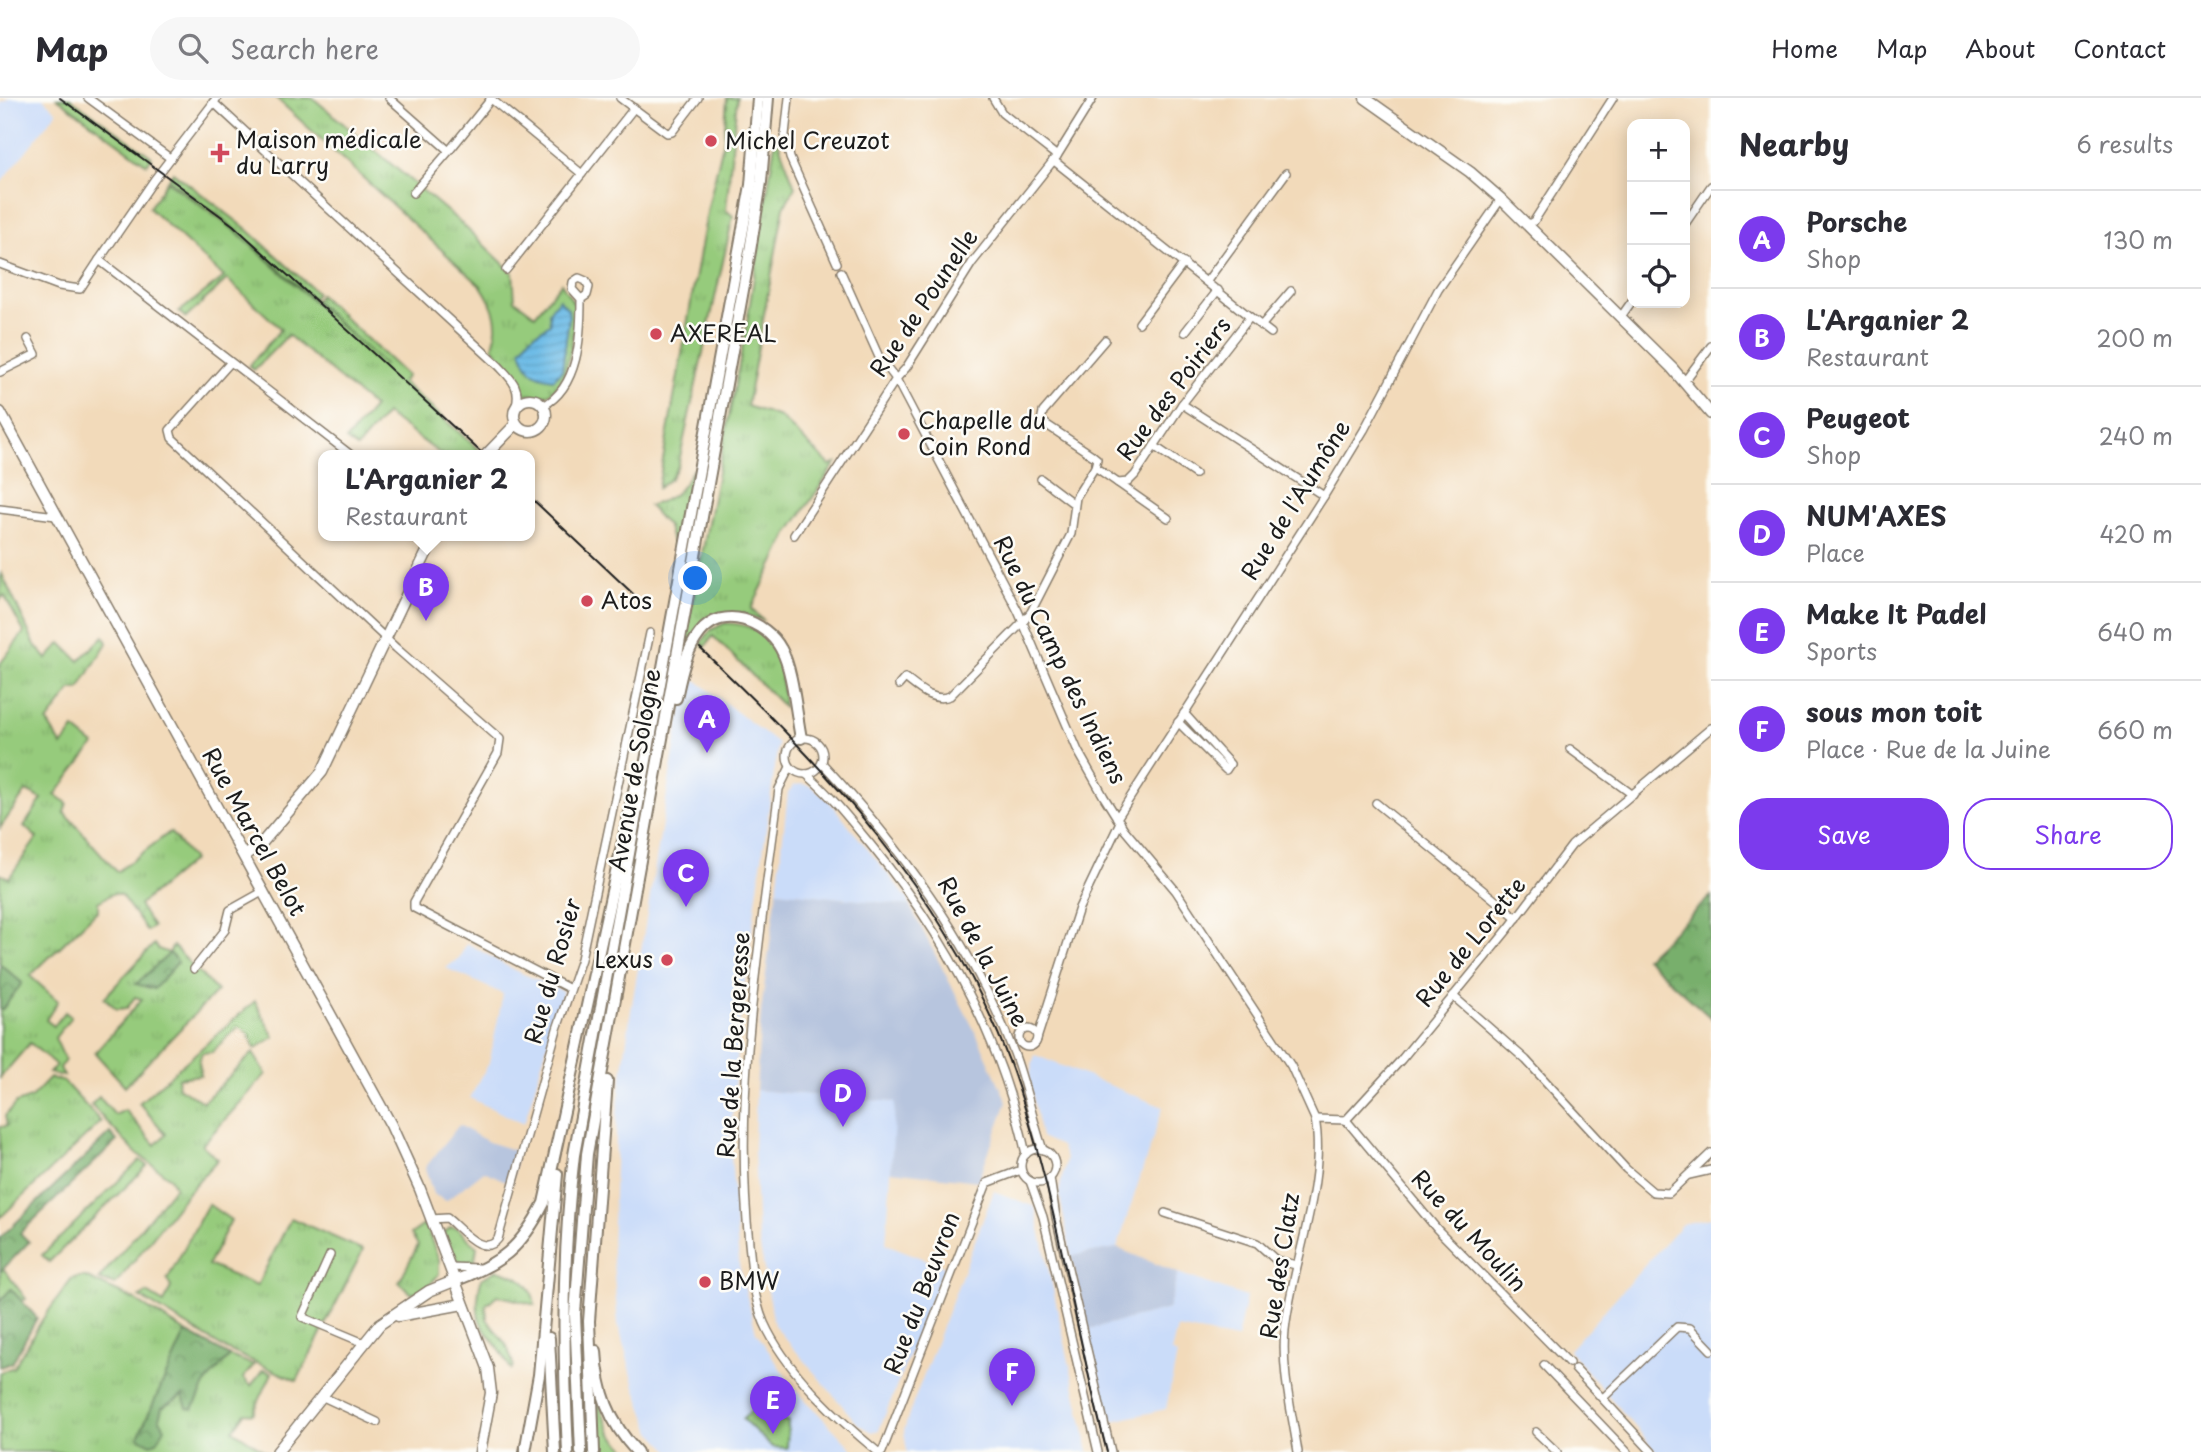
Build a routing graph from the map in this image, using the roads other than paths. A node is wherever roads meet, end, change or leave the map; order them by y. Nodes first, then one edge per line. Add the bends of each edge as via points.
1 (88, 98) edge
2 (389, 98) edge
3 (490, 98) edge
4 (620, 98) edge
5 (698, 98) edge
6 (758, 98) edge
7 (768, 98) edge
8 (789, 98) edge
9 (993, 98) edge
10 (1093, 98) edge
11 (1365, 98) edge
12 (1613, 98) edge
13 (215, 100) edge
14 (634, 108) junction
15 (449, 151) junction
16 (170, 158) junction
17 (1055, 158) junction
18 (1286, 173) dead end
19 (582, 174) junction
20 (1711, 186) edge
21 (414, 193) dead end
22 (1501, 199) junction
23 (1690, 217) edge
24 (1527, 225) junction
25 (99, 260) junction
26 (837, 263) dead end
27 (1184, 263) junction
28 (0, 264) edge
29 (506, 270) dead end
30 (841, 272) dead end
31 (1207, 281) junction
32 (1218, 290) junction
33 (1291, 291) dead end
34 (582, 299) dead end
35 (1627, 308) edge
36 (1250, 317) junction
37 (1620, 318) junction
38 (1139, 323) dead end
39 (1261, 326) junction
40 (1185, 332) dead end
41 (1271, 333) dead end
42 (29, 340) dead end
43 (1105, 340) dead end
44 (1711, 346) edge
45 (230, 363) junction
46 (0, 372) edge
47 (896, 379) junction
48 (1684, 382) junction
49 (1182, 404) junction
50 (516, 405) junction
51 (543, 406) junction
52 (0, 412) edge
53 (1711, 414) edge
54 (516, 424) junction
55 (1154, 446) junction
56 (344, 450) edge
57 (491, 450) edge
58 (1095, 467) junction
59 (1195, 474) dead end
60 (1041, 479) dead end
61 (1118, 483) junction
62 (1324, 496) junction
63 (1074, 503) junction
64 (0, 509) edge
65 (56, 516) junction
66 (1168, 518) dead end
67 (794, 535) dead end
68 (432, 541) edge
69 (684, 561) junction
70 (1023, 622) junction
71 (650, 633) dead end
72 (387, 639) junction
73 (899, 685) dead end
74 (1184, 713) junction
75 (1178, 722) junction
76 (1711, 728) edge
77 (801, 738) junction
78 (1570, 748) dead end
79 (822, 763) junction
80 (790, 767) junction
81 (806, 774) junction
82 (1633, 795) junction
83 (1376, 803) dead end
84 (1119, 820) junction
85 (642, 844) junction
86 (245, 855) junction
87 (264, 891) junction
88 (1517, 918) junction
89 (194, 969) dead end
90 (570, 989) junction
91 (1453, 996) junction
92 (614, 1012) junction
93 (1036, 1042) dead end
94 (573, 1072) junction
95 (1315, 1119) junction
96 (1346, 1120) junction
97 (1043, 1150) junction
98 (1711, 1153) edge
99 (1026, 1154) junction
100 (1021, 1170) junction
101 (1711, 1170) edge
102 (1688, 1175) junction
103 (1050, 1178) junction
104 (1030, 1181) junction
105 (1165, 1213) dead end
106 (431, 1219) junction
107 (548, 1251) junction
108 (330, 1255) dead end
109 (1296, 1265) junction
110 (449, 1267) junction
111 (486, 1267) junction
112 (592, 1279) junction
113 (454, 1281) junction
114 (463, 1304) junction
115 (380, 1324) junction
116 (364, 1343) junction
117 (1711, 1350) edge
118 (1544, 1365) dead end
119 (321, 1396) junction
120 (1603, 1398) junction
121 (377, 1422) dead end
122 (1536, 1432) dead end
123 (277, 1452) edge
124 (480, 1452) edge
125 (525, 1452) edge
126 (555, 1452) edge
127 (568, 1452) edge
128 (581, 1452) edge
129 (594, 1452) edge
130 (637, 1452) edge
131 (880, 1452) edge
132 (1098, 1452) edge
133 (1111, 1452) edge
134 (1298, 1452) edge
135 (1557, 1452) edge
136 (1626, 1452) edge
137 (1652, 1452) edge

1 - 16 street
2 - 15 street
3 - 15 street
3 - 19 street
4 - 14 street
5 - 14 street via 667,133
6 - 69 main road, Avenue de Sologne via 751,185
7 - 85 main road, Avenue de Sologne via 750,251
8 - 26 street via 785,135 790,158
9 - 17 street, Rue des Poiriers via 1002,113
10 - 17 street, Rue de Pounelle
11 - 22 main road
12 - 24 street via 1534,221
13 - 16 street
13 - 50 street via 499,366 515,384
14 - 19 street
15 - 21 street
16 - 25 street
17 - 27 street, Rue des Poiriers
17 - 47 street, Rue de Pounelle via 972,263
18 - 31 street
19 - 29 street
20 - 23 street
22 - 24 main road
22 - 62 street, Rue de l'Aumône via 1438,290
24 - 37 main road
25 - 28 street via 80,289
25 - 45 street
27 - 31 street, Rue des Poiriers
27 - 38 street
30 - 47 street, Rue du Camp des Indiens via 879,357
31 - 32 street, Rue des Poiriers
32 - 36 street, Rue des Poiriers
32 - 40 street
33 - 39 street
34 - 51 street via 566,387
35 - 37 street
36 - 39 street
36 - 49 street, Rue des Poiriers
37 - 48 main road
39 - 41 street
42 - 46 street via 36,354
43 - 58 street via 1043,412 1041,421 1097,459
44 - 48 street
45 - 56 street
45 - 72 street via 170,430 172,438
47 - 67 street, Rue de Pounelle
47 - 70 street, Rue du Camp des Indiens
48 - 53 main road
49 - 55 street, Rue des Poiriers
49 - 62 street
50 - 51 main road via 530,399
50 - 54 main road
51 - 54 main road via 545,419 537,429 525,430
52 - 65 main road, Rue Marcel Belot
54 - 57 main road
55 - 59 street
55 - 61 street, Rue des Poiriers via 1135,475
58 - 61 street, Rue des Poiriers
58 - 63 street, Rue des Poiriers
60 - 63 street
61 - 66 street
62 - 74 street, Rue de l'Aumône
63 - 70 street, Rue des Poiriers via 1071,534
64 - 65 street
65 - 86 main road, Rue Marcel Belot
68 - 72 main road
69 - 94 main road
69 - 127 main road, Avenue de Sologne via 565,1224 563,1339
70 - 73 street, Rue des Poiriers via 950,696 925,693 905,678
70 - 84 street, Rue du Camp des Indiens via 1078,751
71 - 90 street, Rue du Rosier via 581,959
72 - 86 main road via 322,772 261,844
72 - 90 street via 500,739 498,753 414,908
74 - 75 street, Rue de l'Aumône
74 - 75 street via 1230,764 1226,770
75 - 84 street, Rue de l'Aumône
76 - 82 street, Rue de Lorette
77 - 79 street via 820,746
77 - 80 street via 788,750
77 - 85 main road via 783,652 776,639 750,620 717,621 701,631 685,658
78 - 82 street
79 - 81 street
79 - 97 street, Rue de la Juine via 920,877 959,939 1014,1053
80 - 81 street
80 - 131 street, Rue de la Bergeresse via 779,789 747,1068 742,1153 752,1268 767,1330 794,1370
81 - 99 street, Rue de la Juine via 830,795 895,874 941,942 995,1049
82 - 88 street, Rue de Lorette via 1572,845
83 - 88 street
84 - 93 street, Rue de l'Aumône via 1079,908
84 - 95 street, Rue du Camp des Indiens via 1177,891 1291,1066
85 - 92 main road, Avenue de Sologne
86 - 87 main road, Rue Marcel Belot
87 - 89 street via 230,911 225,930
87 - 106 main road, Rue Marcel Belot via 364,1071
88 - 91 street, Rue de Lorette
90 - 106 street, Rue du Rosier via 498,1239 481,1246 447,1219
91 - 96 street, Rue de Lorette
91 - 102 street via 1526,1060 1626,1169 1653,1192 1669,1193
92 - 112 main road
92 - 128 main road, Avenue de Sologne via 587,1154 579,1224 575,1314
94 - 107 main road
94 - 111 main road via 544,1203 528,1234
95 - 96 street
95 - 109 street, Rue des Clatz via 1318,1162
96 - 120 street, Rue du Moulin via 1437,1229
97 - 99 street
97 - 103 street, Rue de la Juine via 1054,1162
98 - 102 street
99 - 100 street
100 - 104 street
100 - 131 street, Rue du Beuvron via 987,1183
101 - 102 street
103 - 104 street
103 - 133 street, Rue de la Juine
104 - 132 street via 1043,1217
105 - 109 street via 1257,1243 1276,1260
106 - 110 main road, Rue Marcel Belot
107 - 125 main road via 539,1375
107 - 126 main road
108 - 116 street via 302,1317
109 - 134 street, Rue des Clatz via 1284,1347
110 - 111 street
110 - 113 main road, Rue Marcel Belot
111 - 113 main road
112 - 129 main road via 589,1386
112 - 130 main road via 597,1379 605,1408
113 - 114 main road, Rue Marcel Belot
113 - 115 main road via 429,1290
114 - 115 main road via 407,1312
114 - 124 main road, Rue Marcel Belot via 491,1384
115 - 116 main road
116 - 119 main road
117 - 120 street via 1690,1328 1677,1327
118 - 136 street
119 - 121 street
119 - 123 main road
120 - 137 street, Rue du Moulin
122 - 135 street

